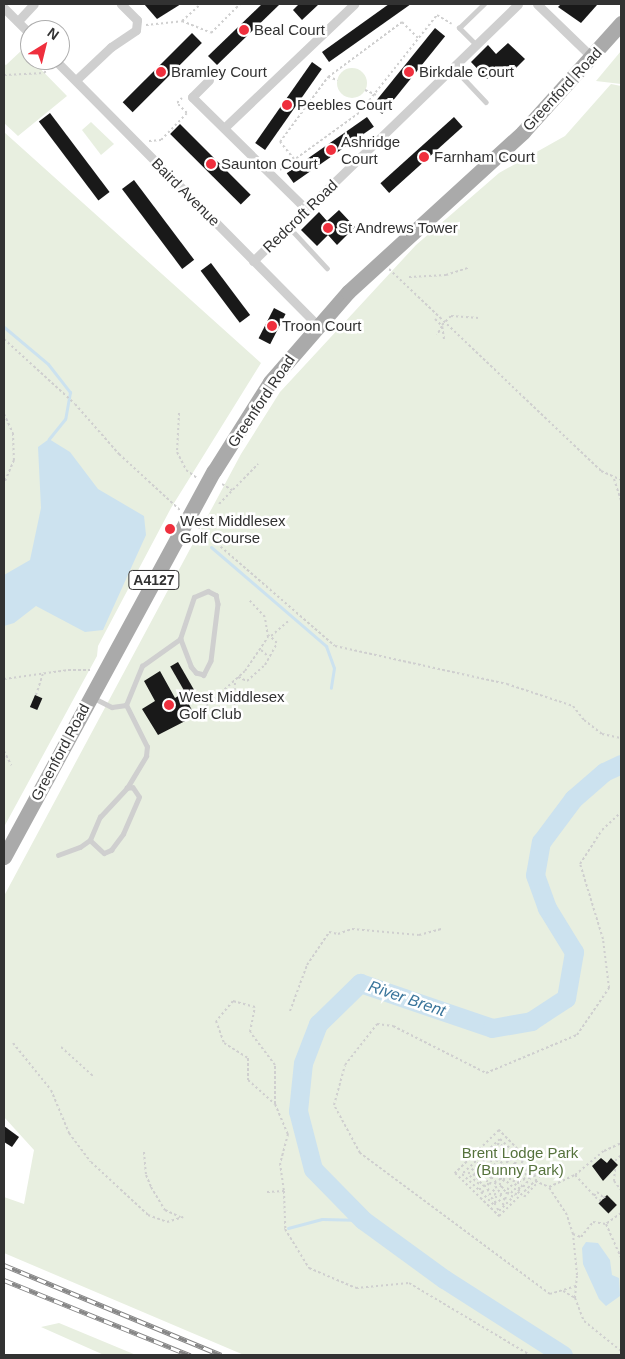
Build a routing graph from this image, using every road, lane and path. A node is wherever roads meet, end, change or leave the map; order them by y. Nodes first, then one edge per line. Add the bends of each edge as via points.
1 (34, 4) edge
2 (121, 4) edge
3 (201, 4) edge
4 (240, 4) edge
5 (354, 4) edge
6 (484, 4) edge
7 (518, 4) edge
8 (537, 4) edge
9 (4, 8) edge
10 (18, 21) joint
11 (182, 22) junction
12 (621, 23) edge
13 (138, 26) junction
14 (459, 28) junction
15 (419, 38) junction
16 (476, 45) junction
17 (593, 58) junction
18 (454, 67) junction
19 (47, 70) edge
20 (65, 70) edge
21 (4, 75) edge
22 (328, 77) junction
23 (76, 80) junction
24 (209, 80) dead end
25 (338, 80) dead end
26 (365, 90) dead end
27 (376, 95) junction
28 (192, 97) junction
29 (486, 102) dead end
30 (224, 128) junction
31 (137, 142) junction
32 (294, 159) junction
33 (272, 177) junction
34 (307, 210) junction
35 (289, 227) junction
36 (253, 260) junction
37 (381, 260) junction
38 (327, 268) dead end
39 (468, 268) dead end
40 (409, 278) dead end
41 (479, 318) dead end
42 (435, 319) dead end
43 (445, 322) junction
44 (317, 325) junction
45 (442, 326) junction
46 (437, 334) dead end
47 (4, 339) edge
48 (444, 339) dead end
49 (179, 413) dead end
50 (4, 414) edge
51 (258, 464) dead end
52 (225, 477) dead end
53 (614, 479) junction
54 (621, 480) edge
55 (4, 484) edge
56 (206, 485) junction
57 (232, 490) junction
58 (621, 501) edge
59 (219, 504) dead end
60 (177, 507) dead end
61 (188, 517) junction
62 (249, 600) dead end
63 (288, 621) dead end
64 (270, 635) junction
65 (180, 639) junction
66 (261, 650) junction
67 (269, 657) junction
68 (105, 670) junction
69 (43, 674) junction
70 (238, 677) junction
71 (4, 679) edge
72 (235, 681) junction
73 (36, 695) dead end
74 (90, 697) junction
75 (126, 705) junction
76 (206, 706) dead end
77 (234, 710) dead end
78 (621, 738) edge
79 (4, 751) edge
80 (11, 765) dead end
81 (127, 788) junction
82 (621, 812) edge
83 (90, 840) junction
84 (58, 855) dead end
85 (4, 857) edge
86 (440, 929) dead end
87 (290, 1011) dead end
88 (13, 1043) dead end
89 (61, 1047) dead end
90 (93, 1076) dead end
91 (275, 1104) junction
92 (620, 1144) edge
93 (621, 1149) edge
94 (144, 1152) dead end
95 (621, 1155) edge
96 (615, 1162) dead end
97 (488, 1166) junction
98 (507, 1167) dead end
99 (615, 1169) dead end
100 (508, 1172) junction
101 (575, 1175) junction
102 (512, 1176) junction
103 (506, 1178) junction
104 (510, 1180) dead end
105 (491, 1182) dead end
106 (536, 1182) junction
107 (494, 1185) junction
108 (505, 1185) dead end
109 (549, 1187) junction
110 (492, 1188) dead end
111 (502, 1188) junction
112 (621, 1190) edge
113 (284, 1191) junction
114 (267, 1192) dead end
115 (518, 1192) junction
116 (522, 1196) junction
117 (594, 1196) junction
118 (496, 1203) junction
119 (504, 1206) junction
120 (497, 1208) dead end
121 (502, 1208) junction
122 (621, 1213) edge
123 (606, 1224) junction
124 (573, 1234) junction
125 (621, 1257) edge
126 (576, 1286) junction
127 (563, 1291) junction
128 (575, 1298) junction
129 (621, 1352) edge
130 (530, 1355) edge

1 - 10 street
2 - 13 street
3 - 11 path
4 - 11 path via 211,33
5 - 30 street
6 - 14 lane
7 - 16 street, Redcroft Road
8 - 17 street
9 - 10 street
11 - 13 path
12 - 17 main road, Greenford Road / A4127
13 - 23 street
14 - 15 path via 437,15
14 - 16 lane
15 - 22 path via 402,22
15 - 27 path
16 - 18 street, Redcroft Road
17 - 37 main road, Greenford Road / A4127 via 523,132
18 - 29 lane
18 - 34 street, Redcroft Road
19 - 21 path via 44,73
20 - 23 street, Baird Avenue
22 - 25 path
22 - 32 path via 280,142
23 - 31 street, Baird Avenue
24 - 28 street
26 - 27 path
27 - 32 path via 360,112
28 - 30 street
28 - 31 path via 182,98 177,103 187,113 161,140
30 - 33 street
31 - 36 street, Baird Avenue
32 - 33 path
33 - 34 street
34 - 35 street, Redcroft Road
35 - 36 street, Redcroft Road
35 - 38 lane
36 - 44 street, Baird Avenue
37 - 43 path
37 - 44 main road, Greenford Road / A4127
39 - 40 path via 446,275
41 - 43 path via 455,315
42 - 45 path
43 - 45 path
43 - 53 path via 601,471
44 - 56 main road, Greenford Road / A4127 via 270,382
45 - 46 path
45 - 48 path
47 - 60 path via 75,404 119,454
49 - 56 path via 178,452 186,470
50 - 55 path via 13,434 14,460
51 - 57 path
52 - 57 path via 222,485
53 - 54 path
53 - 58 path
56 - 61 main road, Greenford Road / A4127
57 - 59 path
61 - 68 main road, Greenford Road / A4127
61 - 78 path via 213,544 335,646 507,684 573,706 602,734
62 - 64 path via 265,617
63 - 64 path
64 - 66 path
64 - 67 path via 277,643
65 - 65 lane via 194,596 208,591 216,595 218,604 211,661 204,675 196,674 191,667
65 - 75 lane via 142,666
66 - 67 path
66 - 70 path
67 - 70 path via 262,669 247,680
68 - 69 path
68 - 74 main road, Greenford Road / A4127
69 - 71 path
69 - 73 path
70 - 72 path
72 - 76 path
72 - 77 path
74 - 75 lane via 112,707
74 - 85 main road, Greenford Road / A4127
75 - 81 lane via 147,747 146,756
79 - 80 path
81 - 83 lane via 100,817
81 - 83 lane via 133,788 139,797 123,834 111,850 104,853
82 - 127 path via 602,830 580,864 603,939 609,988 576,1035 486,1073 393,1026 377,1024 345,1065 334,1105 360,1153 550,1294
83 - 84 lane
86 - 87 path via 419,935 352,929 338,934 329,932 307,965
88 - 94 path via 52,1090 70,1133 91,1162 148,1215 167,1222 183,1217 174,1216 162,1207 148,1181
89 - 90 path
91 - 91 path via 248,1080 248,1058 224,1042 216,1021 233,1001 255,1007 250,1032 276,1065
91 - 113 path via 288,1134 280,1163
92 - 93 path
92 - 101 path via 588,1161
95 - 96 path
97 - 100 path via 483,1163 485,1160 478,1158 483,1153 497,1167 510,1154 499,1143 492,1151 497,1156 500,1148 504,1154 497,1161 487,1151 500,1139 515,1153 510,1159 515,1164 518,1156 523,1161 513,1172 511,1168
97 - 103 path via 497,1172 500,1170
97 - 118 path via 492,1171 479,1184 468,1174 476,1166 481,1171 473,1174 479,1180 486,1172 476,1161 462,1174 479,1190 484,1184 489,1190 481,1192 494,1206
98 - 100 path via 508,1161 502,1167
99 - 112 path via 614,1181
100 - 102 path
101 - 109 path
101 - 117 path
102 - 104 path
102 - 115 path via 526,1164 536,1174 534,1176 526,1168 523,1171 530,1179 523,1187 517,1182 526,1179 520,1174 513,1182 520,1189
103 - 111 path via 499,1185
103 - 115 path
105 - 107 path via 489,1185 486,1182 491,1177 496,1182
106 - 109 path
106 - 116 path
106 - 116 path via 542,1174 499,1130 455,1173 499,1216
107 - 110 path
107 - 118 path via 496,1187 489,1195
108 - 111 path
109 - 124 path via 567,1215
111 - 119 path via 494,1195
113 - 114 path
113 - 130 path via 285,1229 309,1268 356,1288 409,1283
115 - 116 path
115 - 119 path via 515,1195 507,1188 500,1195 505,1200 507,1192 512,1197
117 - 117 path via 597,1192 604,1197 599,1202
118 - 121 path
119 - 121 path
120 - 121 path via 499,1211
122 - 123 path
123 - 124 path via 593,1222 581,1237
123 - 125 path
124 - 126 path
126 - 127 path
126 - 128 path
127 - 128 path
128 - 129 path via 584,1322

